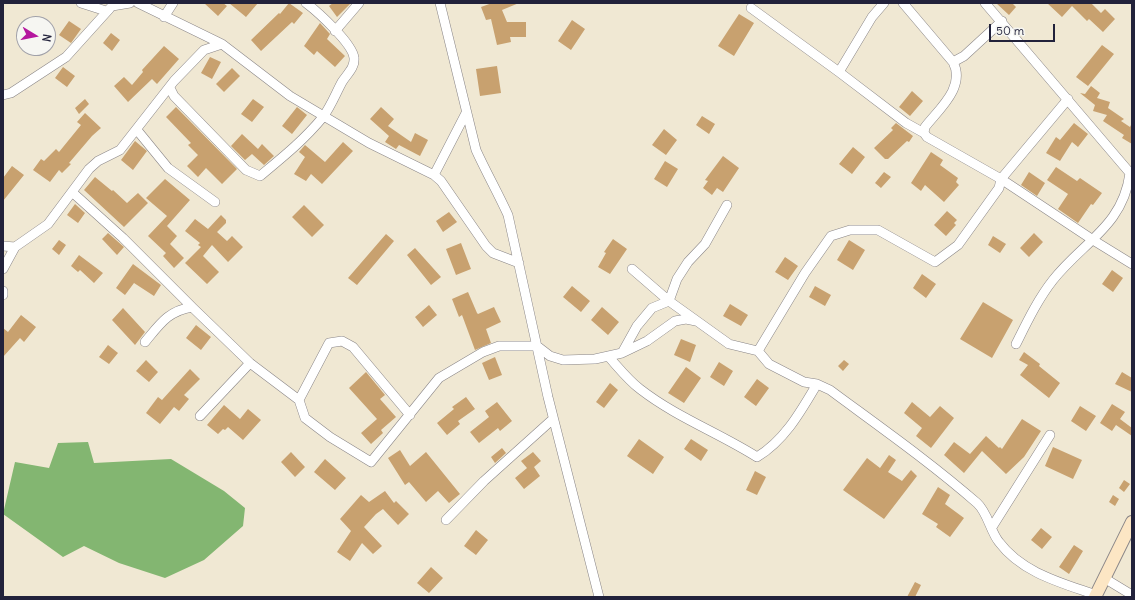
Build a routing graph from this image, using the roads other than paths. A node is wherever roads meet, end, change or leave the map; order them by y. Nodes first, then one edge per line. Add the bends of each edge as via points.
1 (81, 3) edge
2 (130, 3) edge
3 (138, 3) edge
4 (173, 3) edge
5 (306, 3) edge
6 (359, 3) edge
7 (440, 3) edge
8 (884, 3) edge
9 (903, 3) edge
10 (985, 3) edge
11 (751, 8) dead end
12 (106, 11) junction
13 (164, 17) junction
14 (1002, 21) junction
15 (335, 31) junction
16 (222, 44) junction
17 (953, 62) junction
18 (839, 72) junction
19 (170, 88) junction
20 (3, 95) edge
21 (1068, 99) junction
22 (466, 112) junction
23 (324, 116) junction
24 (137, 130) junction
25 (924, 133) junction
26 (434, 175) junction
27 (1001, 179) junction
28 (72, 192) junction
29 (215, 202) dead end
30 (727, 205) dead end
31 (1093, 240) junction
32 (3, 246) edge
33 (15, 247) junction
34 (519, 263) junction
35 (1132, 264) edge
36 (3, 269) edge
37 (632, 269) dead end
38 (3, 291) edge
39 (3, 295) edge
40 (669, 301) junction
41 (192, 307) junction
42 (697, 322) junction
43 (145, 342) dead end
44 (1016, 344) dead end
45 (537, 346) junction
46 (758, 351) junction
47 (622, 353) junction
48 (608, 356) junction
49 (250, 363) junction
50 (817, 384) junction
51 (300, 400) junction
52 (410, 415) junction
53 (200, 416) dead end
54 (553, 419) junction
55 (1050, 435) dead end
56 (446, 520) dead end
57 (1132, 522) edge
58 (992, 527) junction
59 (1104, 578) junction
60 (1132, 595) edge
61 (1096, 596) edge
62 (599, 597) edge

1 - 12 street
2 - 12 street via 112,6
3 - 13 street
4 - 13 street
5 - 15 street
6 - 15 street
7 - 22 street
8 - 18 street via 872,17
9 - 17 street
10 - 14 street
11 - 18 street
12 - 20 street via 66,57 11,93
13 - 16 street
14 - 17 street via 964,56
14 - 21 street
15 - 23 street via 352,51 354,59 352,69
16 - 19 street via 204,50
16 - 23 street via 280,90
17 - 25 street via 958,76 956,86 924,127
18 - 25 street via 906,123
19 - 23 street via 174,96 246,170 260,176 296,147
19 - 24 street
21 - 27 street
21 - 31 street via 1130,173 1128,189 1115,215
22 - 26 street
22 - 34 street via 476,150 508,215
23 - 26 street via 369,143
24 - 28 street via 120,150 98,161 89,169
24 - 29 street via 168,168
25 - 27 street
26 - 34 street via 442,181 486,246 493,253
27 - 31 street
27 - 46 street via 999,188 958,245 935,262 878,230 850,230 831,236 805,273
28 - 33 street via 48,224
28 - 41 street via 123,238
30 - 40 street via 705,244 688,262 677,279
31 - 35 street
31 - 44 street via 1071,258 1052,281
32 - 33 street
33 - 36 street
34 - 45 street
37 - 40 street
38 - 39 street
40 - 42 street
40 - 47 street via 652,308 637,326
41 - 43 street via 179,309 168,316
41 - 49 street
42 - 46 street via 729,344
42 - 47 street via 686,319 676,321 647,341
45 - 48 street via 550,356 563,360
45 - 52 street via 499,346 462,363 439,378
45 - 54 street
46 - 50 street via 769,364 804,382
47 - 48 street
48 - 50 street via 639,389 692,422 757,457 772,448 796,420
49 - 51 street
49 - 53 street
50 - 58 street via 830,390 927,461 979,505
51 - 52 street via 304,418 330,438 371,462
51 - 52 street via 329,343 342,341 353,347
54 - 56 street via 484,481
54 - 62 street
55 - 58 street
57 - 59 main road
58 - 61 street via 998,542 1020,563 1047,578
59 - 60 street
59 - 61 main road

